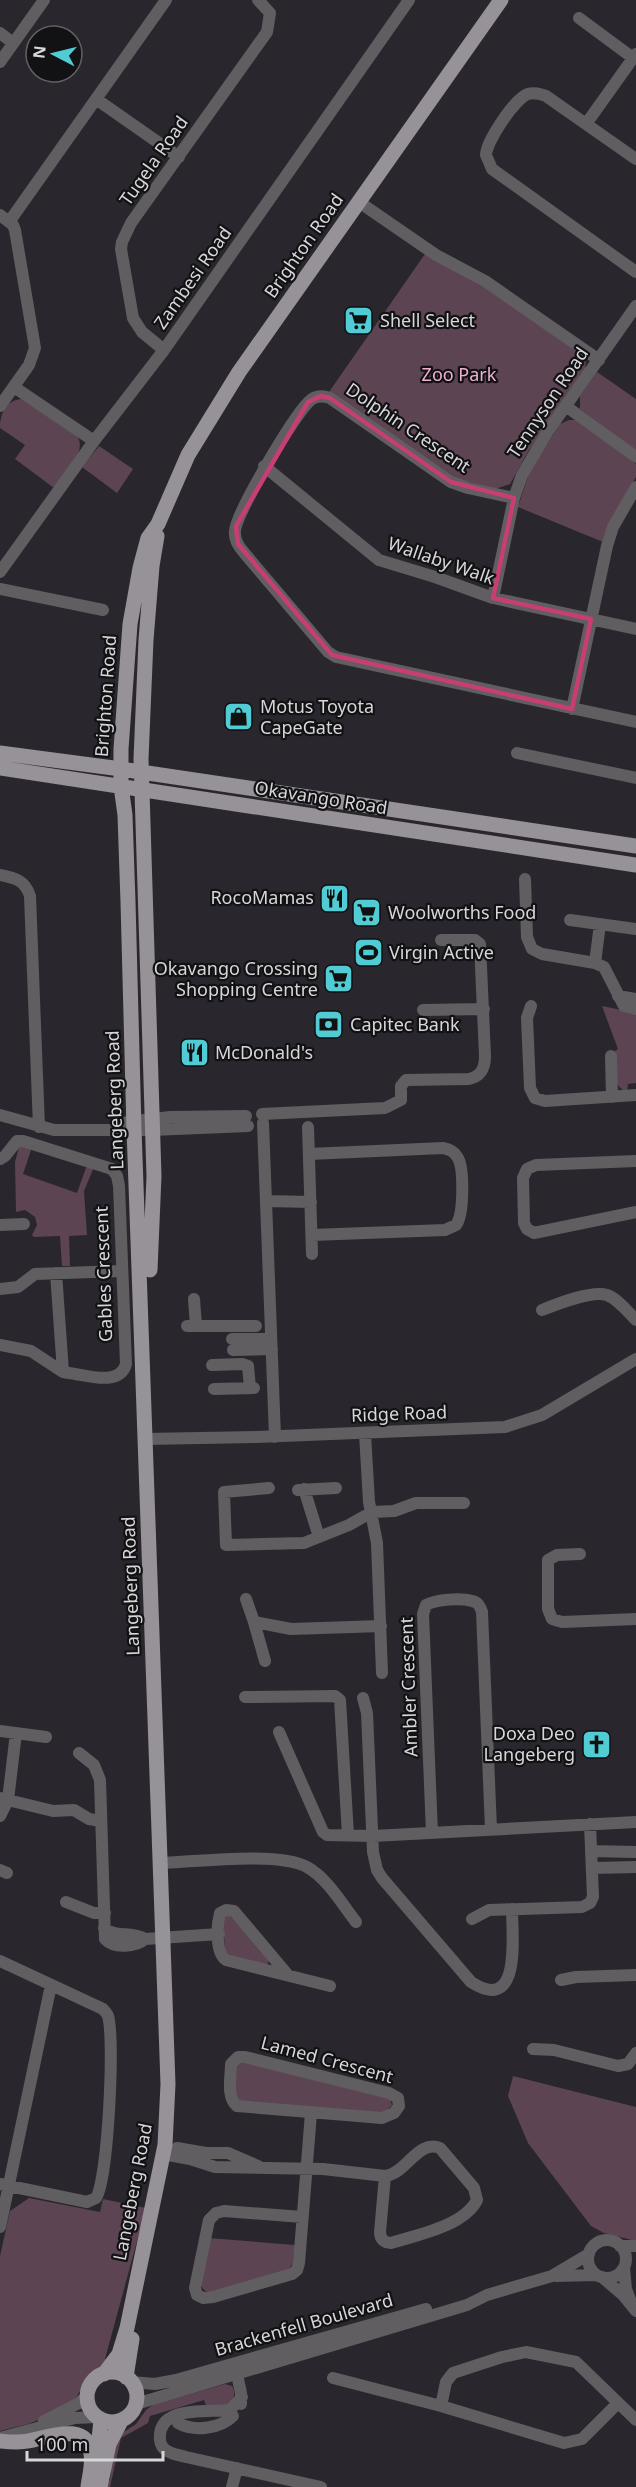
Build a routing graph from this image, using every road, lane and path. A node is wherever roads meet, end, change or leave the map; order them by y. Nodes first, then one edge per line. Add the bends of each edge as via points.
1 (44, 0) edge
2 (166, 0) edge
3 (258, 0) edge
4 (409, 0) edge
5 (501, 0) edge
6 (579, 18) dead end
7 (0, 33) edge
8 (13, 42) junction
9 (634, 56) edge
10 (0, 62) edge
11 (96, 99) junction
12 (586, 124) junction
13 (179, 157) junction
14 (636, 159) edge
15 (359, 202) junction
16 (4, 219) edge
17 (636, 272) edge
18 (636, 306) edge
19 (164, 350) junction
20 (599, 360) junction
21 (14, 387) junction
22 (0, 406) edge
23 (567, 407) junction
24 (94, 441) junction
25 (636, 457) edge
26 (264, 466) junction
27 (636, 487) edge
28 (514, 498) junction
29 (158, 524) junction
30 (0, 572) edge
31 (0, 589) edge
32 (493, 598) junction
33 (103, 610) dead end
34 (591, 619) junction
35 (636, 629) edge
36 (572, 708) junction
37 (636, 722) edge
38 (0, 753) edge
39 (517, 753) dead end
40 (0, 768) edge
41 (121, 769) junction
42 (142, 772) junction
43 (636, 778) edge
44 (121, 786) junction
45 (141, 790) junction
46 (636, 846) edge
47 (636, 866) edge
48 (0, 875) edge
49 (525, 879) dead end
50 (570, 920) dead end
51 (600, 924) junction
52 (636, 929) edge
53 (441, 940) dead end
54 (595, 963) junction
55 (618, 996) junction
56 (636, 999) edge
57 (531, 1006) dead end
58 (484, 1009) junction
59 (636, 1009) edge
60 (423, 1010) dead end
61 (611, 1056) dead end
62 (636, 1095) edge
63 (612, 1097) junction
64 (0, 1115) edge
65 (256, 1121) junction
66 (134, 1125) junction
67 (152, 1125) junction
68 (39, 1127) junction
69 (308, 1127) dead end
70 (309, 1154) junction
71 (0, 1159) edge
72 (636, 1161) edge
73 (267, 1201) junction
74 (311, 1202) junction
75 (636, 1212) edge
76 (24, 1224) dead end
77 (0, 1225) edge
78 (312, 1235) junction
79 (312, 1254) dead end
80 (122, 1271) junction
81 (56, 1273) junction
82 (0, 1289) edge
83 (194, 1299) dead end
84 (542, 1310) dead end
85 (636, 1320) edge
86 (256, 1326) dead end
87 (232, 1338) junction
88 (272, 1344) junction
89 (0, 1345) edge
90 (636, 1359) edge
91 (234, 1364) junction
92 (212, 1365) dead end
93 (63, 1372) junction
94 (214, 1389) dead end
95 (365, 1434) junction
96 (274, 1437) junction
97 (149, 1438) junction
98 (269, 1488) dead end
99 (336, 1488) dead end
100 (464, 1503) dead end
101 (372, 1512) junction
102 (319, 1537) junction
103 (580, 1554) dead end
104 (246, 1599) dead end
105 (636, 1619) edge
106 (254, 1622) junction
107 (381, 1626) junction
108 (265, 1661) dead end
109 (382, 1673) dead end
110 (245, 1697) dead end
111 (363, 1698) dead end
112 (0, 1731) edge
113 (279, 1732) dead end
114 (16, 1733) junction
115 (46, 1737) dead end
116 (79, 1753) dead end
117 (4, 1799) edge
118 (0, 1816) edge
119 (101, 1821) junction
120 (636, 1822) edge
121 (591, 1824) junction
122 (491, 1829) junction
123 (432, 1833) junction
124 (348, 1835) junction
125 (373, 1836) junction
126 (591, 1851) junction
127 (636, 1852) edge
128 (164, 1863) junction
129 (636, 1867) edge
130 (592, 1868) junction
131 (66, 1902) dead end
132 (512, 1909) junction
133 (105, 1913) junction
134 (472, 1919) dead end
135 (357, 1922) dead end
136 (219, 1934) junction
137 (167, 1937) junction
138 (0, 1961) edge
139 (288, 1975) junction
140 (636, 1975) edge
141 (561, 1980) dead end
142 (51, 1985) junction
143 (330, 1986) dead end
144 (533, 2049) dead end
145 (636, 2053) edge
146 (311, 2113) junction
147 (169, 2151) junction
148 (307, 2169) junction
149 (385, 2176) junction
150 (4, 2185) edge
151 (302, 2217) junction
152 (0, 2227) edge
153 (620, 2246) junction
154 (636, 2246) edge
155 (589, 2254) junction
156 (636, 2257) edge
157 (624, 2266) junction
158 (552, 2276) junction
159 (599, 2276) junction
160 (487, 2295) junction
161 (634, 2308) edge
162 (236, 2368) junction
163 (256, 2368) junction
164 (104, 2374) junction
165 (220, 2378) junction
166 (333, 2378) dead end
167 (128, 2379) junction
168 (241, 2393) junction
169 (88, 2395) junction
170 (618, 2403) junction
171 (136, 2404) junction
172 (441, 2406) junction
173 (99, 2418) junction
174 (636, 2420) edge
175 (121, 2421) junction
176 (36, 2427) junction
177 (0, 2439) edge
178 (191, 2456) junction
179 (237, 2468) junction
180 (89, 2487) edge
181 (100, 2487) edge
182 (232, 2487) edge
183 (321, 2487) edge

1 - 8 street
2 - 11 street
3 - 13 street, Tugela Road via 270,13 267,32
4 - 19 street, Zambesi Road
5 - 15 main road, Brighton Road
6 - 9 street
7 - 8 street
8 - 10 street
9 - 12 street
11 - 13 street
11 - 16 street
12 - 14 street
12 - 17 street via 546,96 530,93 517,102 487,147 488,163
13 - 19 street, Tugela Road via 131,223 121,249 133,318 142,332
15 - 20 street via 436,255 485,281
15 - 29 main road, Brighton Road via 206,422
16 - 21 street via 17,234 35,348
18 - 20 street, Tennyson Road
19 - 24 street, Zambesi Road
20 - 23 street, Tennyson Road
21 - 22 street
21 - 24 street
23 - 25 street
23 - 28 street, Tennyson Road via 534,452
24 - 30 street, Zambesi Road
26 - 28 street, Dolphin Crescent via 308,402 325,396 451,482
26 - 32 street, Wallaby Walk via 379,560
26 - 36 street, Dolphin Crescent via 238,520 238,544 328,651 336,657
27 - 34 street via 613,527
28 - 32 street, Tennyson Road
29 - 41 main road, Brighton Road via 148,538 130,624
29 - 42 main road, Brighton Road via 146,640
31 - 33 street
32 - 34 street, Wallaby Walk
34 - 35 street, Wallaby Walk
34 - 36 street
36 - 37 street
38 - 41 main road, Okavango Road
39 - 43 street
40 - 44 main road, Okavango Road
41 - 42 main road, Okavango Road
41 - 44 main road, Brighton Road
42 - 45 main road, Brighton Road
42 - 46 main road, Okavango Road
44 - 45 main road, Okavango Road
44 - 66 main road, Langeberg Road
45 - 47 main road, Okavango Road
45 - 67 main road, Langeberg Road
48 - 68 street via 20,880 30,896
49 - 54 street via 527,937 532,949
50 - 51 street
51 - 52 street
51 - 54 street
53 - 58 street via 475,940 480,944
54 - 55 street via 607,970
55 - 56 street
55 - 59 street via 624,1006
57 - 63 street via 527,1018 533,1096 546,1101
58 - 60 street
58 - 65 street via 485,1065 473,1078 406,1080 401,1086 401,1100 385,1108 276,1113
61 - 63 street
62 - 63 street
64 - 68 street
65 - 67 street via 170,1117
65 - 73 street via 264,1146
66 - 67 street
66 - 68 street via 103,1131
66 - 97 main road, Langeberg Road
67 - 97 main road, Langeberg Road
69 - 70 street
70 - 74 street
70 - 78 street via 450,1150 460,1162 462,1212 456,1225 445,1230
71 - 80 street, Gables Crescent via 17,1141 23,1141 113,1170 119,1186
72 - 75 street via 532,1166 523,1178 524,1223 534,1233
73 - 74 street
73 - 88 street
74 - 78 street
76 - 77 street
78 - 79 street
80 - 81 street
80 - 93 street, Gables Crescent via 125,1369 113,1378
81 - 82 street via 35,1274 18,1287
81 - 93 street
83 - 87 street via 191,1326
84 - 85 street via 602,1294
86 - 87 street
87 - 88 street
87 - 91 street
88 - 96 street
89 - 93 street, Gables Crescent via 37,1354
90 - 95 street, Ridge Road via 519,1424
91 - 92 street
91 - 94 street via 248,1366 252,1388
95 - 96 street, Ridge Road
95 - 101 street
96 - 97 street, Ridge Road
97 - 128 main road, Langeberg Road
98 - 102 street via 224,1492 226,1545 304,1543
99 - 102 street via 301,1490
100 - 101 street via 416,1503 394,1511
101 - 102 street
101 - 107 street
103 - 105 street via 557,1555 548,1560 548,1609 552,1619
104 - 106 street
106 - 107 street via 291,1629
106 - 108 street
107 - 109 street
110 - 124 street via 335,1696 340,1700
111 - 125 street
112 - 114 street
113 - 124 street via 325,1834
114 - 115 street
114 - 117 street
116 - 119 street via 91,1761 99,1774
117 - 118 street
117 - 119 street via 53,1811 74,1810 89,1820
119 - 133 street
120 - 121 street
121 - 122 street
121 - 126 street
122 - 123 street
122 - 123 street, Ambler Crescent via 482,1611 471,1600 433,1602 426,1605 423,1614
123 - 125 street
124 - 125 street
125 - 132 street via 375,1861 382,1878 478,1987 497,1989 507,1982 512,1964
126 - 127 street
126 - 130 street
128 - 135 street via 265,1859 296,1863 312,1870
128 - 137 main road, Langeberg Road
129 - 130 street
130 - 132 street via 593,1897 586,1905
131 - 133 street
132 - 134 street via 489,1910
133 - 137 street via 104,1928 121,1940 137,1935 145,1939
136 - 137 street
136 - 139 street via 224,1959
136 - 139 street via 219,1915 233,1910
137 - 147 main road, Langeberg Road via 178,2079
138 - 142 street
139 - 143 street
140 - 141 street
142 - 150 street
142 - 150 street via 99,2007 108,2017 107,2145 99,2193 87,2202
144 - 145 street via 554,2050 618,2066 628,2064
146 - 146 street, Lamed Crescent via 382,2118 394,2113 399,2103 395,2095 378,2090 245,2057 233,2060 230,2096 235,2104
146 - 148 street
147 - 148 street via 228,2153 260,2167
147 - 164 main road, Langeberg Road via 122,2346
147 - 167 main road, Langeberg Road
148 - 149 street
148 - 151 street
149 - 149 street via 395,2173 426,2147 436,2147 474,2188 477,2200 444,2227 386,2243 380,2232
150 - 152 street
151 - 151 street via 216,2213 209,2220 196,2295 210,2298 296,2272
153 - 154 street
153 - 155 street via 603,2240
153 - 157 street
155 - 158 street, Brackenfell Boulevard
155 - 159 street via 589,2265
156 - 157 street
157 - 159 street via 614,2276
157 - 161 street via 626,2289
158 - 159 street, Brackenfell Boulevard
158 - 160 street, Brackenfell Boulevard
159 - 161 street
160 - 162 street, Brackenfell Boulevard via 400,2316
160 - 163 street, Brackenfell Boulevard via 444,2312
162 - 163 street, Brackenfell Boulevard
162 - 165 street, Brackenfell Boulevard
162 - 167 street, Brackenfell Boulevard via 158,2384
162 - 168 street
163 - 168 street
164 - 167 main road via 115,2373
164 - 169 main road via 91,2384
165 - 168 street
165 - 171 street, Brackenfell Boulevard
166 - 172 street
167 - 171 main road via 136,2392
168 - 178 street via 240,2407 233,2416 174,2424 167,2433 168,2445
168 - 178 street via 232,2409 177,2414 164,2425 160,2440 163,2448
169 - 173 main road via 89,2407
169 - 176 street
170 - 172 street via 582,2439 564,2443
170 - 172 street via 576,2362 526,2352 453,2373 446,2382
170 - 174 street
171 - 175 main road
173 - 175 main road
173 - 176 street via 75,2418
173 - 180 main road via 98,2452
175 - 181 main road via 109,2444
176 - 177 street
177 - 180 main road via 20,2442 66,2433 80,2436 88,2442 92,2453
178 - 179 street
179 - 182 street
179 - 183 street

